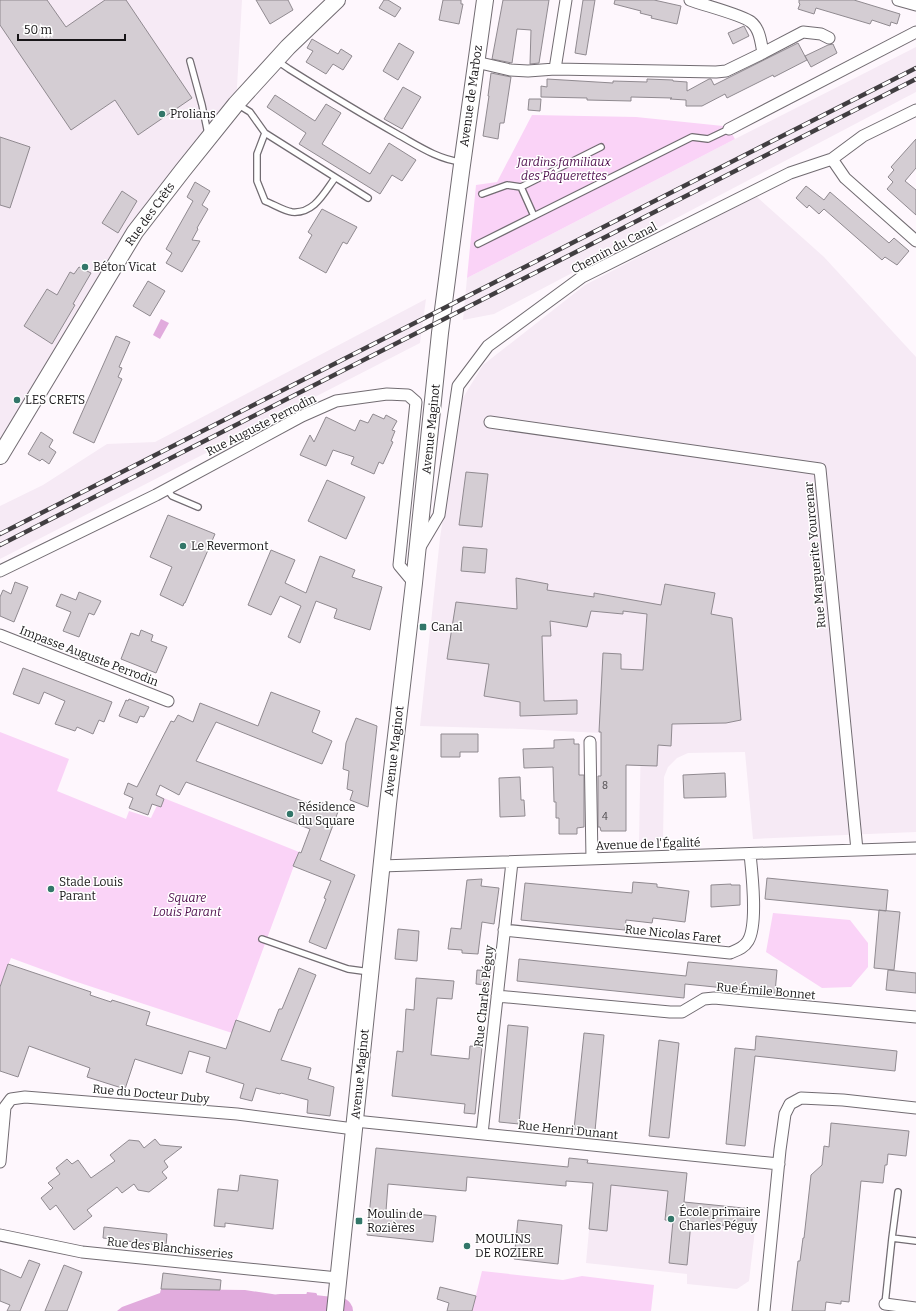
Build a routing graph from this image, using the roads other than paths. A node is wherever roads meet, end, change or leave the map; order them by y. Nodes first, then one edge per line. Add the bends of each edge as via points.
1 (337, 0) edge
2 (486, 0) edge
3 (566, 0) edge
4 (690, 0) edge
5 (898, 0) edge
6 (710, 3) edge
7 (916, 5) edge
8 (916, 32) edge
9 (829, 38) dead end
10 (763, 53) junction
11 (276, 60) junction
12 (190, 61) dead end
13 (476, 62) junction
14 (555, 69) junction
15 (236, 104) junction
16 (916, 110) edge
17 (729, 129) joint
18 (265, 133) junction
19 (209, 139) junction
20 (601, 147) dead end
21 (832, 160) junction
22 (462, 162) junction
23 (335, 178) junction
24 (521, 187) junction
25 (458, 192) joint
26 (482, 194) dead end
27 (368, 198) dead end
28 (534, 216) junction
29 (916, 242) edge
30 (478, 244) dead end
31 (490, 422) dead end
32 (0, 456) edge
33 (167, 488) junction
34 (198, 507) dead end
35 (417, 551) junction
36 (0, 571) edge
37 (414, 583) junction
38 (0, 636) edge
39 (168, 701) dead end
40 (590, 742) dead end
41 (916, 848) edge
42 (856, 850) junction
43 (750, 854) junction
44 (592, 859) junction
45 (512, 862) junction
46 (382, 866) junction
47 (504, 930) junction
48 (262, 939) dead end
49 (370, 972) junction
50 (497, 996) junction
51 (916, 1017) edge
52 (916, 1108) edge
53 (354, 1125) junction
54 (482, 1134) junction
55 (0, 1162) edge
56 (779, 1164) junction
57 (898, 1192) dead end
58 (0, 1235) edge
59 (892, 1238) junction
60 (916, 1241) edge
61 (338, 1283) junction
62 (885, 1304) joint
63 (916, 1308) edge
64 (335, 1311) edge
65 (764, 1311) edge

1 - 11 main road, Rue des Crêts
2 - 13 main road, Avenue de Marboz
3 - 14 street
4 - 6 street
5 - 7 street
6 - 10 street via 751,22 757,29
8 - 17 street
9 - 10 street via 821,34 803,32
10 - 14 street via 726,71 716,72
11 - 15 main road, Rue des Crêts
11 - 22 lane via 372,120 435,155
12 - 19 lane
13 - 14 street via 510,70
13 - 22 main road, Avenue de Marboz
15 - 18 lane via 250,112
15 - 19 main road, Rue des Crêts
16 - 21 street, Chemin du Canal via 863,136
17 - 28 lane via 708,139 692,137
18 - 23 lane
18 - 23 lane via 257,154 257,181 265,201 291,212 304,211 317,204
19 - 32 main road, Rue des Crêts via 135,232
20 - 24 lane
21 - 29 street via 845,178
21 - 35 street, Chemin du Canal via 790,173 582,277 488,346 458,386 439,515
22 - 25 main road, Avenue de Marboz
23 - 27 lane
24 - 26 lane via 506,185
24 - 28 lane
25 - 35 main road, Avenue Maginot
28 - 30 lane
31 - 42 street, Rue Marguerite Yourcenar via 820,469
33 - 34 lane via 172,496
33 - 36 street, Rue Auguste Perrodin
33 - 37 street, Rue Auguste Perrodin via 302,416 336,401 386,394 408,395 416,402 399,565
35 - 37 main road, Avenue Maginot
37 - 46 main road, Avenue Maginot
38 - 39 street, Impasse Auguste Perrodin
40 - 44 street
41 - 42 street, Avenue de l'Égalité
42 - 43 street, Avenue de l'Égalité
43 - 44 street, Avenue de l'Égalité
43 - 47 street, Rue Nicolas Faret via 753,922 748,940 740,949 730,953
44 - 45 street, Avenue de l'Égalité
45 - 46 street, Avenue de l'Égalité
45 - 47 street, Rue Charles Péguy
46 - 49 main road, Avenue Maginot
47 - 50 street, Rue Charles Péguy
48 - 49 lane via 348,969
49 - 53 main road, Avenue Maginot
50 - 51 street, Rue Émile Bonnet via 670,1012 682,1012 704,999 714,998
50 - 54 street, Rue Charles Péguy
52 - 56 street via 801,1098 790,1104 785,1114
53 - 54 street, Rue Henri Dunant
53 - 55 street, Rue du Docteur Duby via 25,1097 11,1099 5,1107
53 - 61 main road, Avenue Maginot
54 - 56 street, Rue Henri Dunant
56 - 65 street
57 - 59 lane
58 - 61 street, Rue des Blanchisseries via 82,1252
59 - 60 lane
59 - 62 lane
61 - 64 main road, Avenue Maginot
62 - 63 street

